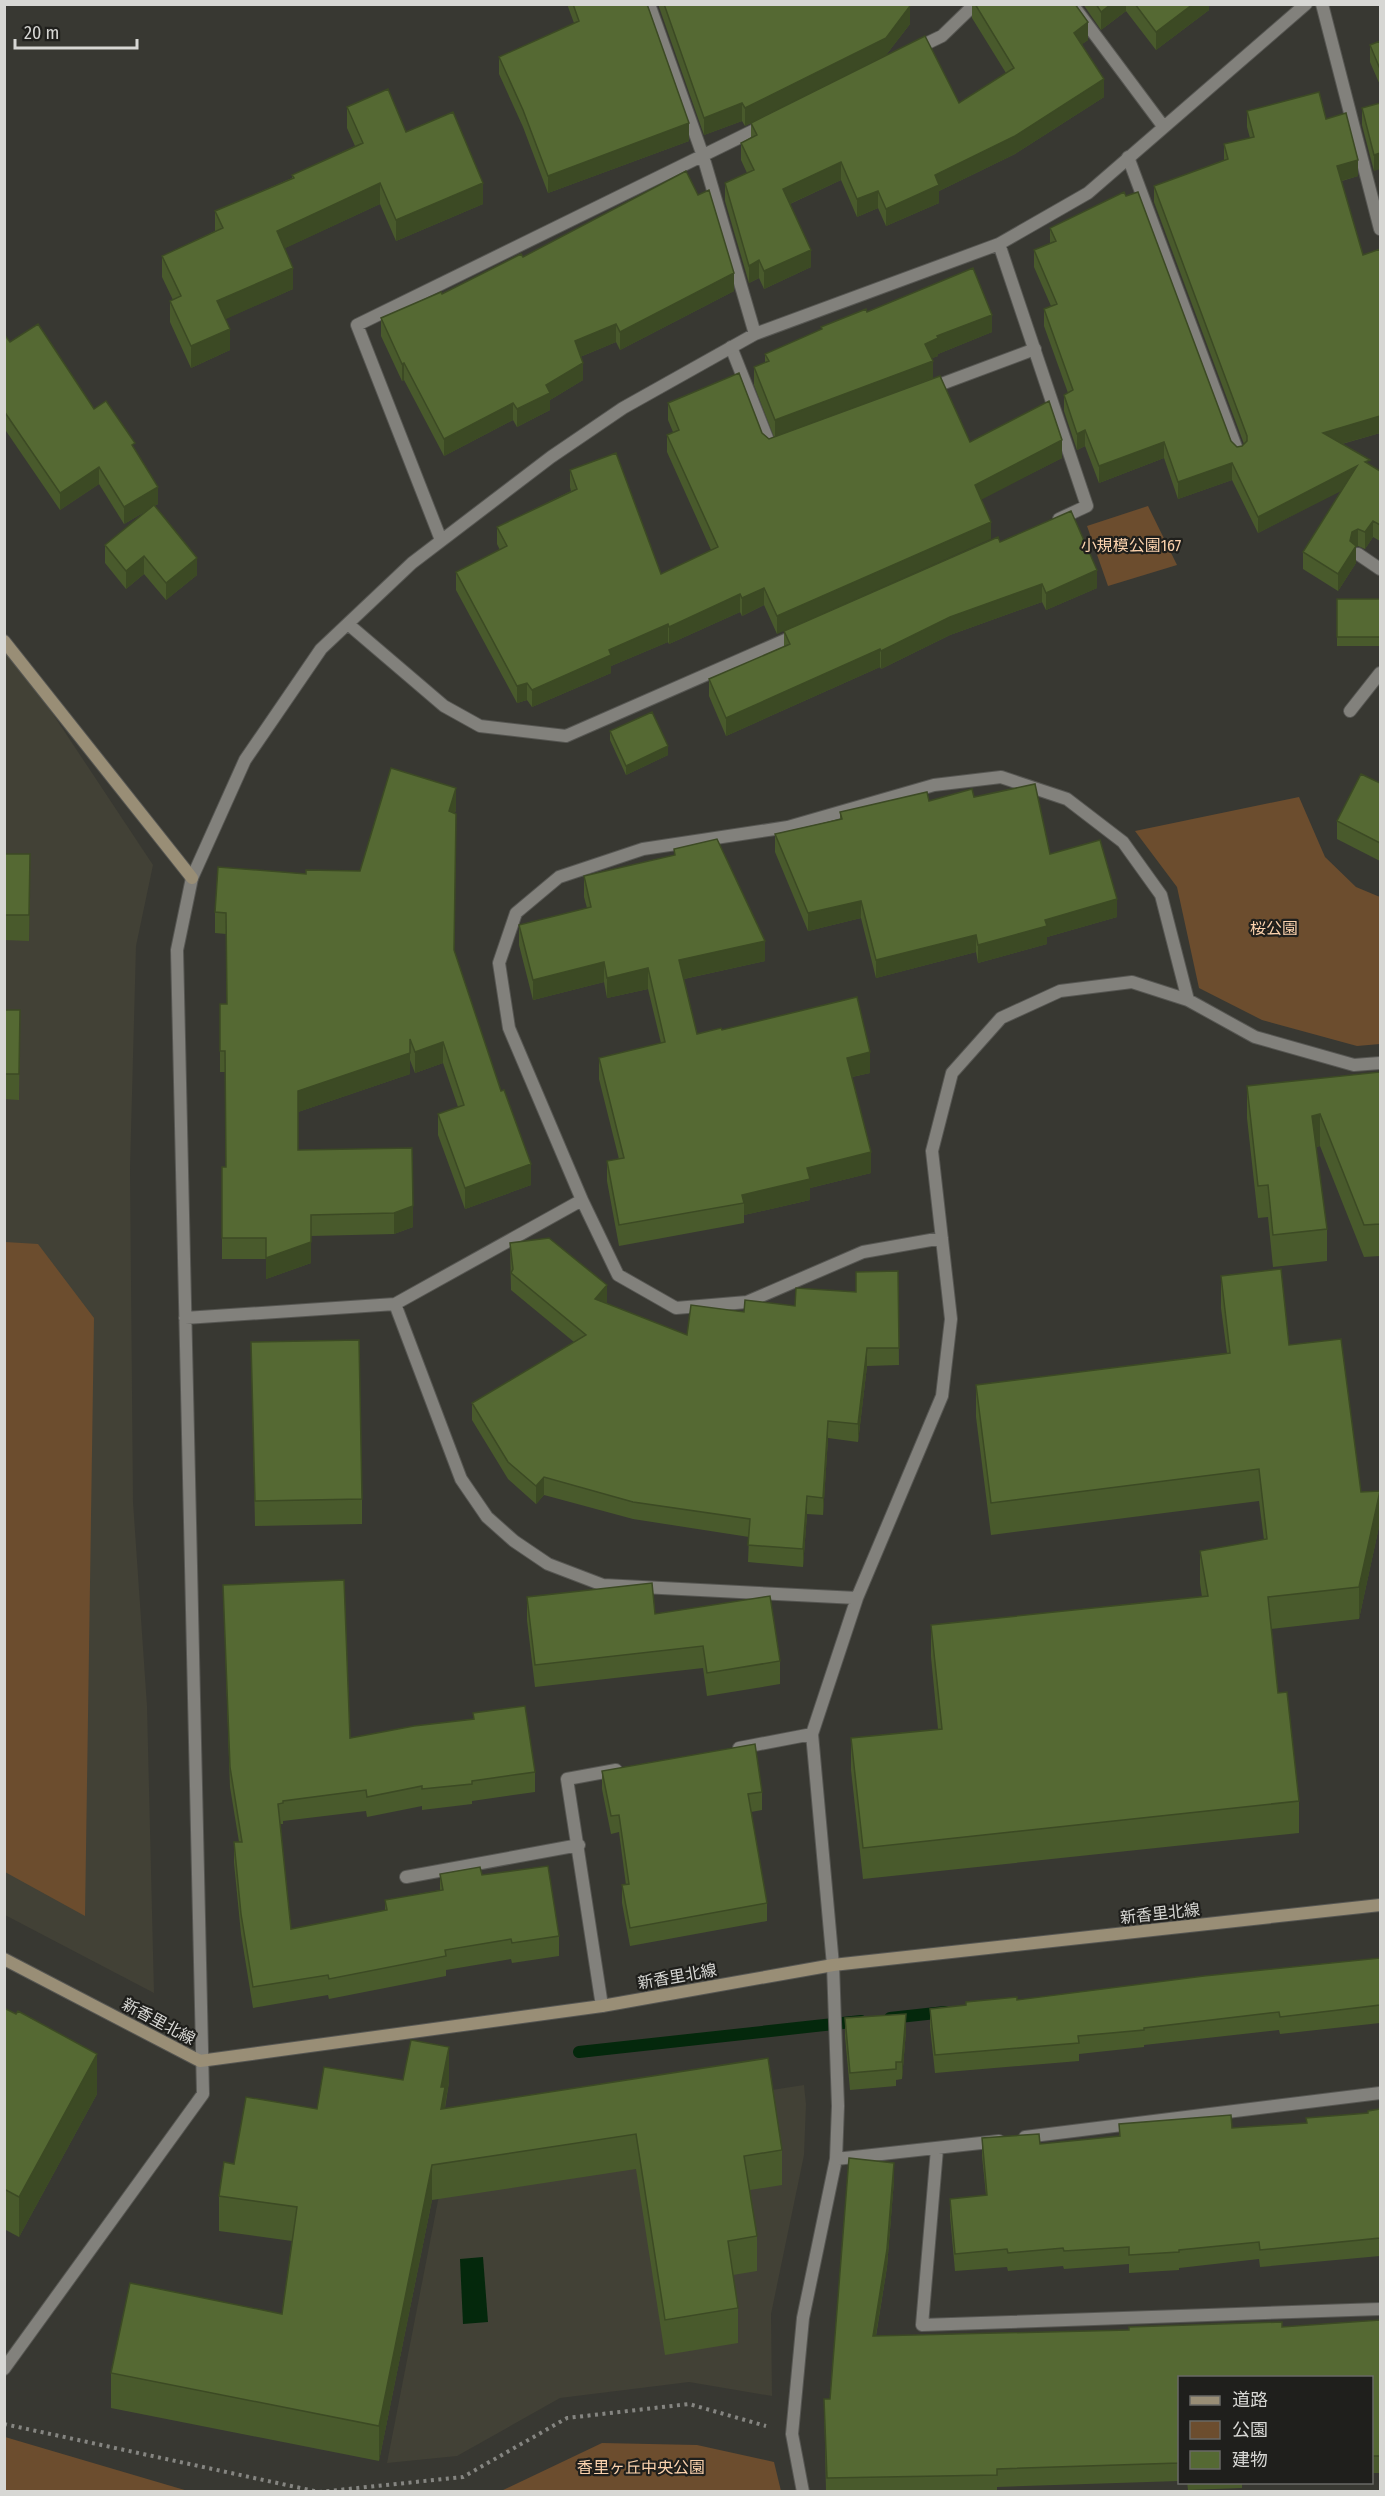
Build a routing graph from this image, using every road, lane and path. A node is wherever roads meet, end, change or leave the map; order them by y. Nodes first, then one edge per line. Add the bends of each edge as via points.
1 (649, 4) edge
2 (975, 4) edge
3 (1072, 4) edge
4 (1306, 4) edge
5 (1322, 4) edge
6 (900, 57) edge
7 (775, 120) edge
8 (1163, 126) junction
9 (703, 156) junction
10 (1128, 157) junction
11 (1380, 229) edge
12 (999, 244) junction
13 (755, 334) junction
14 (731, 347) junction
15 (1035, 349) junction
16 (914, 395) edge
17 (781, 444) edge
18 (1239, 455) edge
19 (1043, 525) edge
20 (441, 540) junction
21 (1358, 554) edge
22 (1380, 569) edge
23 (348, 624) junction
24 (816, 626) edge
25 (4, 641) edge
26 (1380, 672) edge
27 (1350, 711) dead end
28 (192, 878) junction
29 (1188, 1000) junction
30 (1380, 1063) edge
31 (582, 1200) junction
32 (942, 1238) junction
33 (395, 1304) junction
34 (185, 1318) junction
35 (857, 1598) junction
36 (812, 1734) junction
37 (730, 1749) edge
38 (626, 1768) edge
39 (579, 1845) junction
40 (406, 1877) dead end
41 (1380, 1905) edge
42 (4, 1959) edge
43 (833, 1965) junction
44 (602, 2006) junction
45 (200, 2061) junction
46 (1380, 2093) edge
47 (937, 2149) junction
48 (836, 2159) junction
49 (1380, 2309) edge
50 (4, 2369) edge
51 (4, 2424) edge
52 (792, 2434) junction
53 (319, 2492) edge
54 (803, 2492) edge

1 - 9 street
2 - 6 street via 942,36
3 - 8 street
4 - 8 street
5 - 11 street
7 - 9 street
8 - 10 street
9 - 13 street
9 - 20 street via 357,325
10 - 12 street via 1088,193
10 - 18 street
12 - 13 street
12 - 15 street
13 - 14 street
14 - 17 street via 770,448
14 - 20 street via 623,408 551,456
15 - 16 street
15 - 19 street via 1087,506
20 - 23 street
21 - 22 street
23 - 24 street via 444,705 480,726 566,736
23 - 28 street via 321,649 245,760
25 - 28 street
26 - 27 street
28 - 34 street via 177,951
29 - 30 street via 1255,1037 1354,1065
29 - 31 street via 1161,895 1123,842 1067,799 1001,777 934,785 788,827 633,853 559,877 516,913 499,963 509,1028
29 - 32 street via 1132,982 1060,991 1001,1018 952,1073 932,1150
31 - 32 street via 618,1275 676,1308 747,1302 863,1252
31 - 33 street
32 - 35 street via 951,1319 942,1396
33 - 34 street
33 - 35 street via 461,1479 487,1517 548,1564 603,1586
34 - 45 street
35 - 36 street
36 - 37 street
36 - 43 street
38 - 39 street via 567,1779
39 - 40 street
39 - 44 street
41 - 43 street, 新香里北線
42 - 45 street, 新香里北線
43 - 44 street, 新香里北線
43 - 48 street
44 - 45 street, 新香里北線
45 - 50 street via 203,2094
46 - 47 street
47 - 48 street
47 - 49 street via 922,2325
48 - 52 street via 803,2318
51 - 53 path
52 - 53 path via 689,2404 567,2418 463,2477
52 - 54 street

